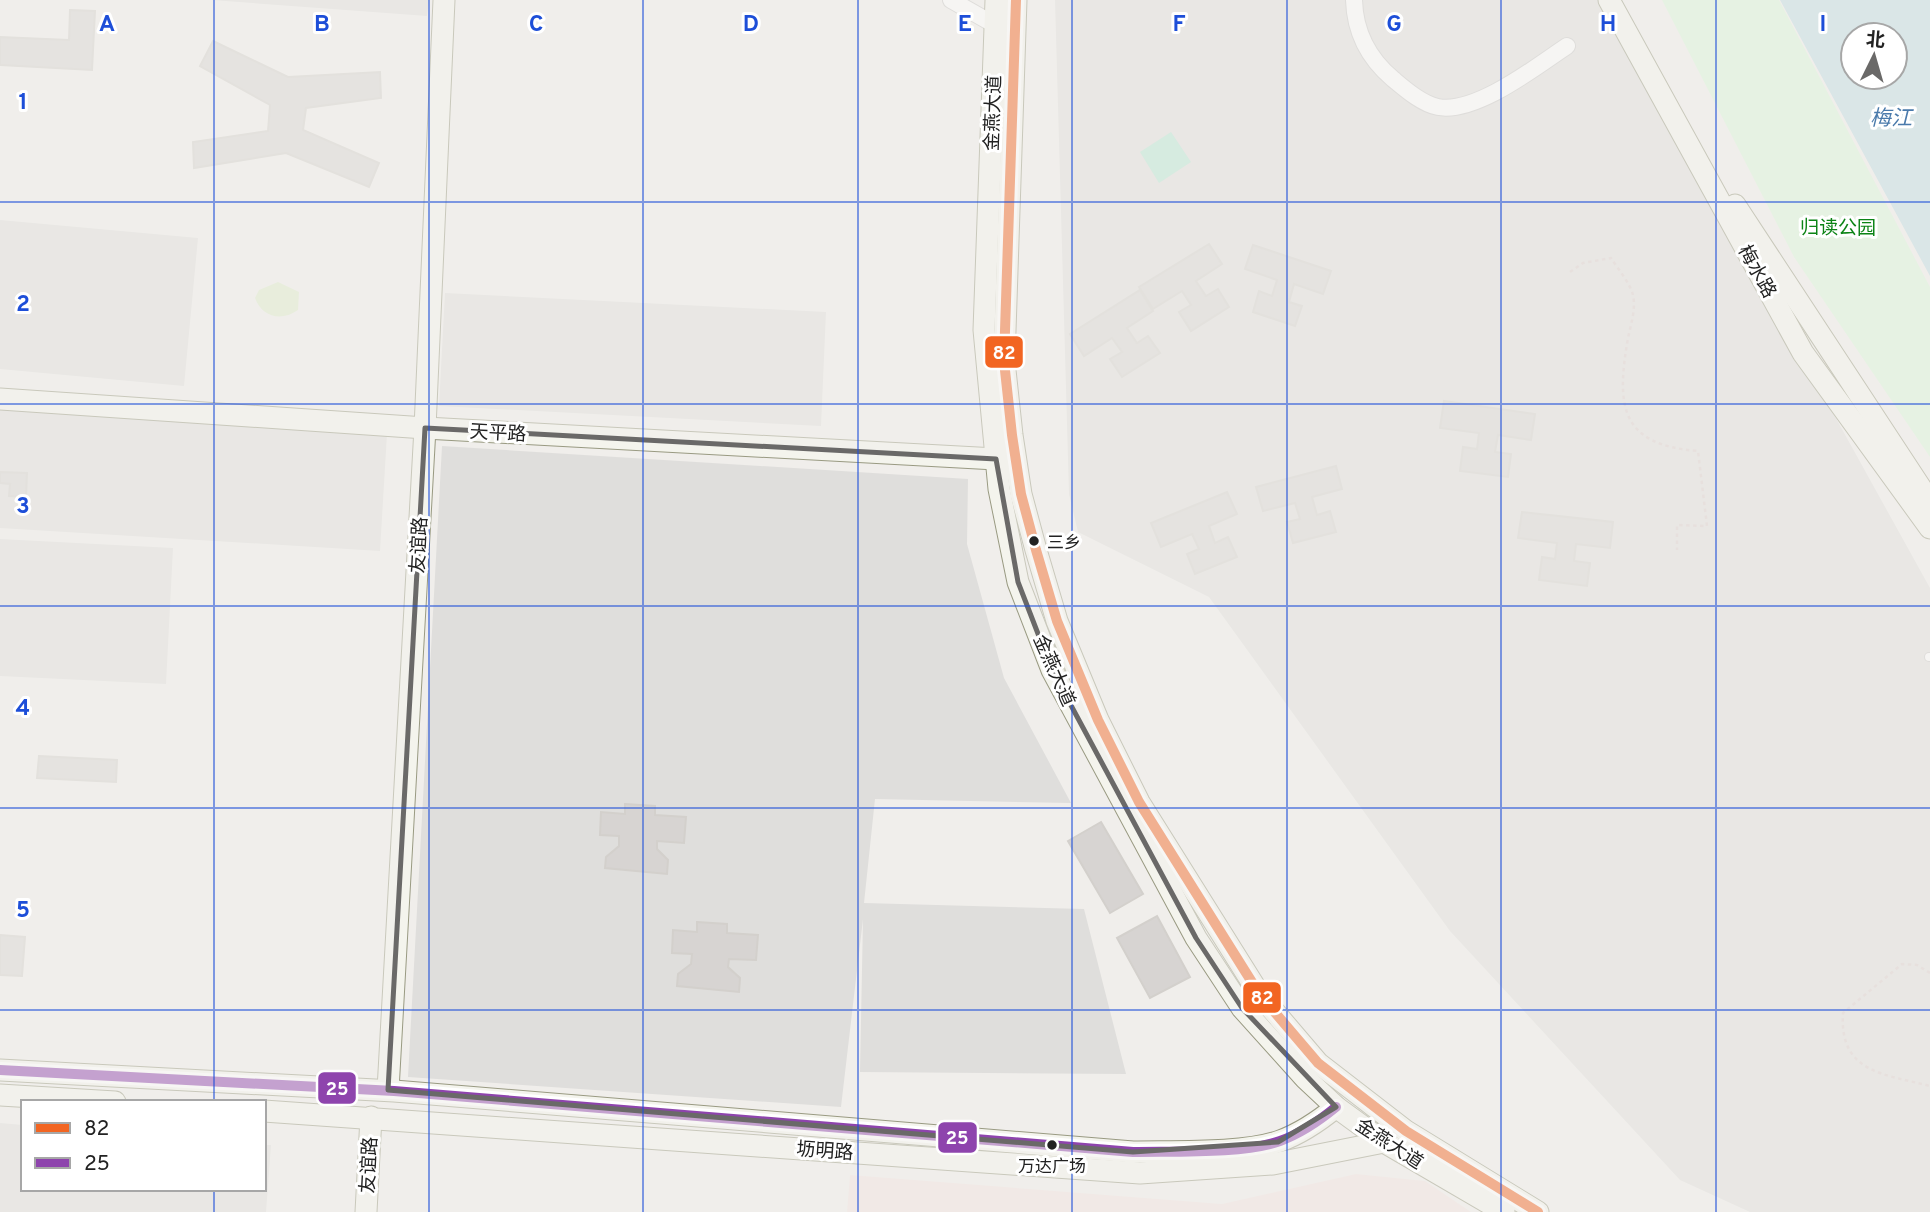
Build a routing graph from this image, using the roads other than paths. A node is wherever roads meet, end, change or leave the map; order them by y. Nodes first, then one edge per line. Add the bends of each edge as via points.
1 (444, 0) edge
2 (951, 0) edge
3 (996, 0) edge
4 (1016, 0) edge
5 (1353, 0) edge
6 (1609, 0) edge
7 (1622, 0) edge
8 (995, 25) junction
9 (1567, 46) dead end
10 (0, 399) edge
11 (425, 428) junction
12 (996, 459) junction
13 (1930, 502) edge
14 (1930, 528) edge
15 (0, 1070) edge
16 (388, 1090) junction
17 (0, 1095) edge
18 (82, 1100) edge
19 (1336, 1107) junction
20 (266, 1111) edge
21 (377, 1118) junction
22 (1384, 1142) junction
23 (366, 1212) edge
24 (380, 1212) edge
25 (1504, 1212) edge
26 (1538, 1212) edge

1 - 11 main road, 友谊路
2 - 8 street
3 - 8 main road, 金燕大道
4 - 26 main road, 金燕大道 via 1004,361 1012,435 1039,562 1057,621 1098,720 1139,802 1260,995 1318,1063 1406,1131
5 - 9 street via 1362,42 1378,67 1406,90 1438,107 1464,106 1517,80
6 - 14 main road, 梅水路 via 1803,354
7 - 13 main road, 梅水路 via 1706,159
8 - 12 main road, 金燕大道 via 984,330
10 - 11 main road, 天平路
11 - 12 main road, 天平路
11 - 16 main road, 友谊路
12 - 19 main road, 金燕大道 via 1018,582 1064,694 1203,950 1242,1008
15 - 16 main road, 坜明路
16 - 19 main road, 坜明路 via 1133,1152 1213,1150 1278,1142 1309,1128
17 - 18 main road
19 - 22 main road, 金燕大道
20 - 21 main road, 坜明路
21 - 22 main road, 坜明路 via 1140,1173 1218,1171
21 - 23 main road, 友谊路
21 - 24 main road, 友谊路
22 - 25 main road, 金燕大道

